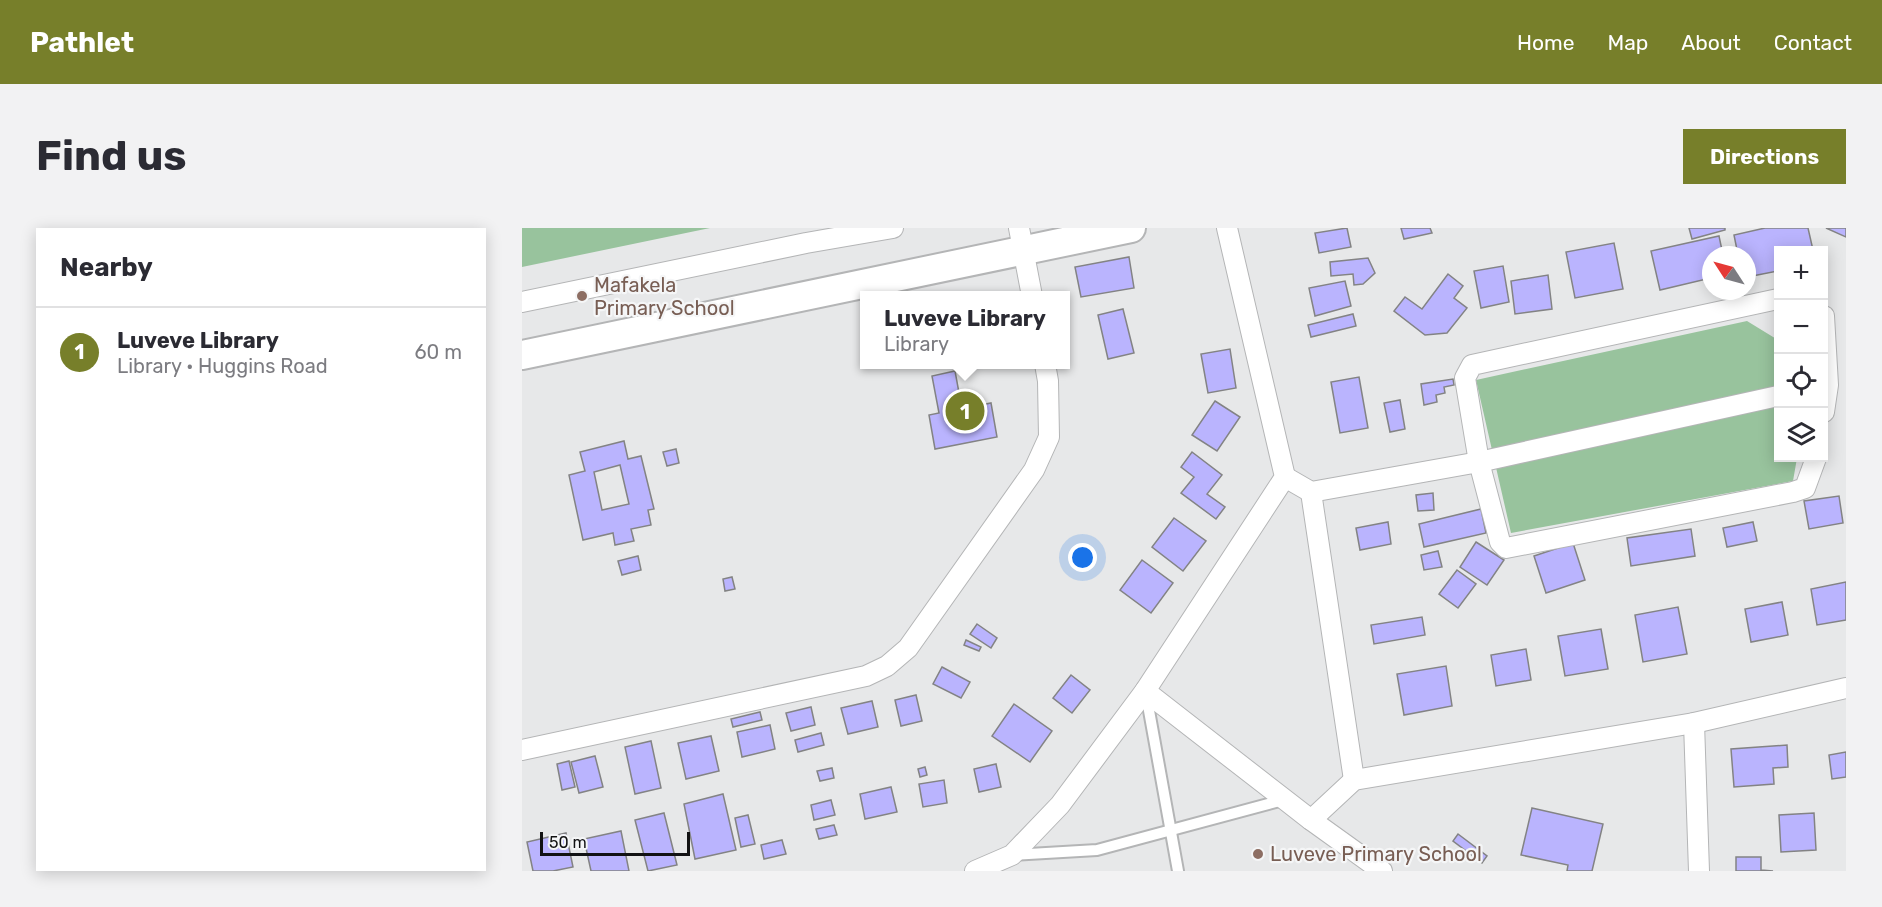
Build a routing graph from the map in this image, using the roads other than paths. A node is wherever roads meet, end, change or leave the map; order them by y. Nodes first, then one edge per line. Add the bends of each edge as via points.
1 (893, 228) edge
2 (1131, 228) edge
3 (1227, 228) edge
4 (805, 236) edge
5 (1021, 240) edge
6 (1031, 291) edge
7 (1774, 300) edge
8 (522, 302) edge
9 (1828, 346) edge
10 (522, 355) edge
11 (1046, 369) edge
12 (1833, 384) edge
13 (1774, 397) edge
14 (1825, 408) edge
15 (1479, 462) junction
16 (1815, 462) edge
17 (1285, 477) junction
18 (1311, 492) junction
19 (1846, 688) edge
20 (1145, 691) junction
21 (1694, 723) junction
22 (522, 750) edge
23 (1354, 780) junction
24 (1287, 800) junction
25 (1311, 820) junction
26 (1172, 830) junction
27 (1012, 855) junction
28 (975, 871) edge
29 (1178, 871) edge
30 (1382, 871) edge
31 (1699, 871) edge

1 - 4 street
2 - 5 street
3 - 17 street
4 - 8 street
5 - 6 street
5 - 10 street
7 - 15 street via 1472,365 1464,378
9 - 12 street
11 - 22 street via 1049,437 1034,470 908,648 887,666 866,676
12 - 14 street
13 - 15 street
15 - 16 street via 1500,542 1506,548 1793,492 1805,488
15 - 18 street
17 - 18 street
17 - 20 street
18 - 23 street
19 - 21 street
20 - 24 street
20 - 26 lane
20 - 27 street via 1059,805
21 - 23 street
21 - 31 street
23 - 25 street
24 - 25 street
24 - 26 lane
25 - 30 street
26 - 27 lane via 1097,849
26 - 29 lane
27 - 28 street

